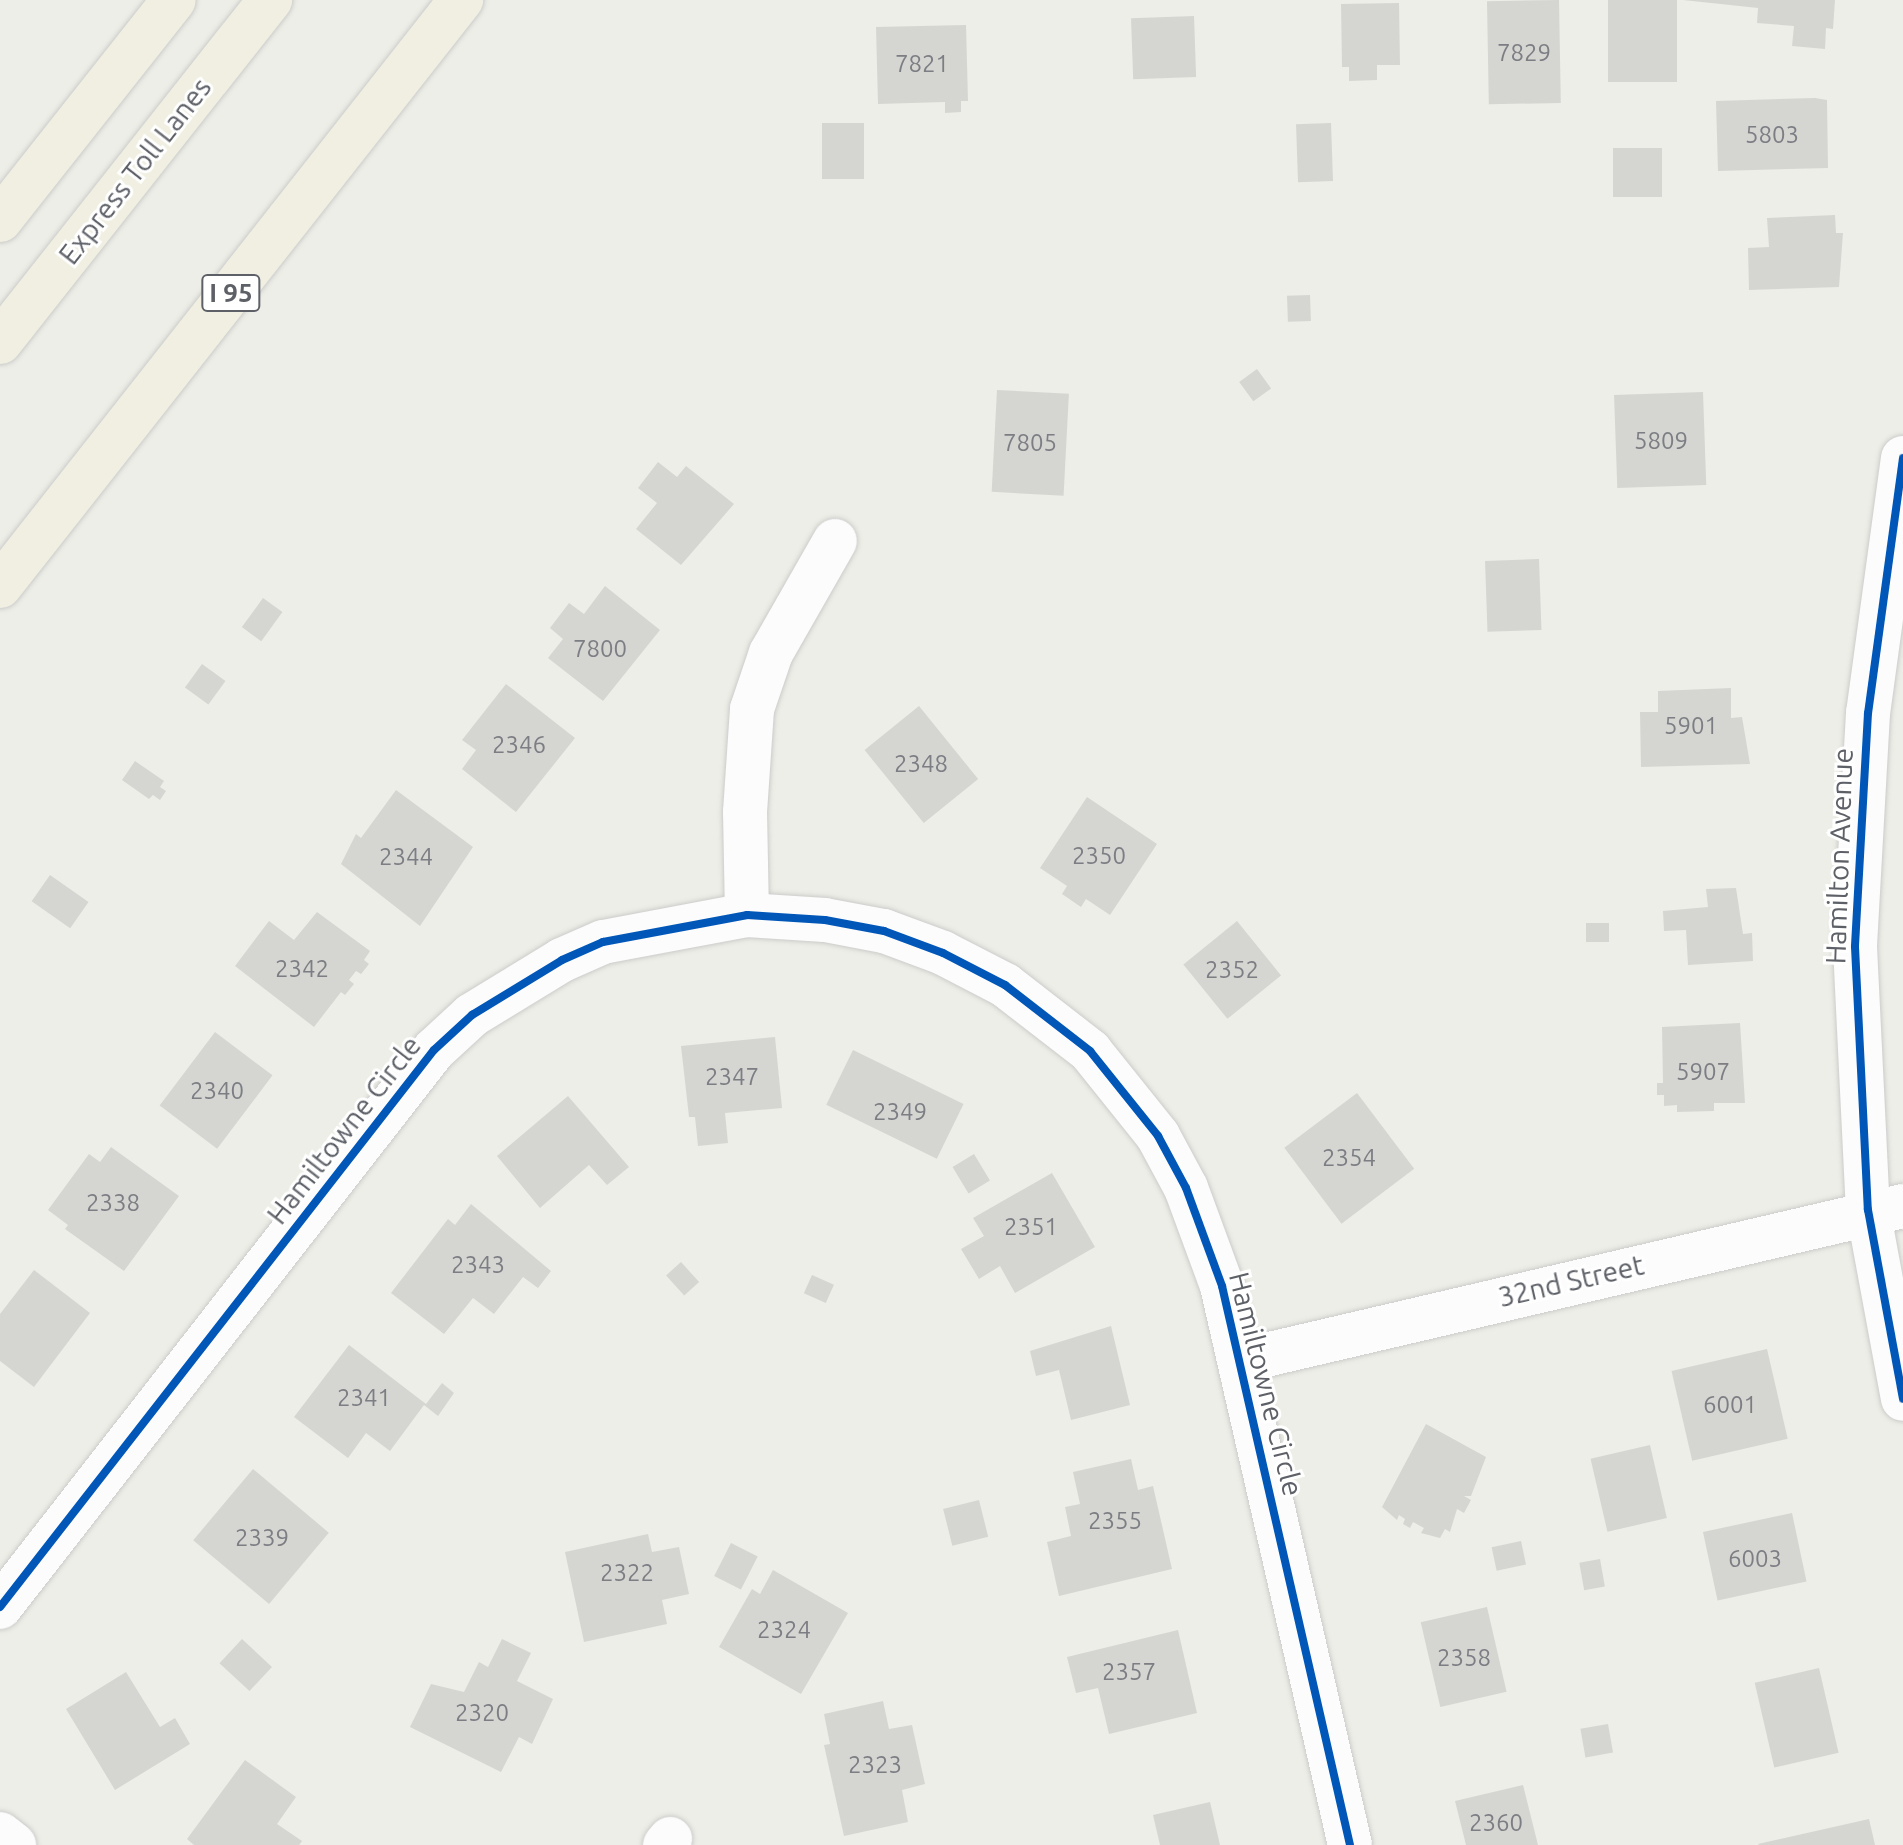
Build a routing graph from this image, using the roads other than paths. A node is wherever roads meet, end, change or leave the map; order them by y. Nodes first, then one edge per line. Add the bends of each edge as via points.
1 (136, 0) edge
2 (174, 0) edge
3 (270, 0) edge
4 (461, 0) edge
5 (0, 171) edge
6 (0, 220) edge
7 (0, 342) edge
8 (1903, 458) edge
9 (835, 541) dead end
10 (0, 586) edge
11 (747, 915) junction
12 (1886, 1208) edge
13 (1240, 1361) junction
14 (1903, 1399) edge
15 (0, 1607) edge
16 (0, 1834) edge
17 (14, 1845) edge
18 (1350, 1845) edge

1 - 5 highway
2 - 6 highway
3 - 7 highway, Express Toll Lanes
4 - 10 highway, I 95
8 - 12 street, Hamilton Avenue via 1868,713 1857,873 1857,1020
9 - 11 street via 771,653 752,709 745,799
11 - 13 street, Hamiltowne Circle via 825,920 884,931 943,953 1005,985 1090,1051 1123,1086 1186,1188 1222,1286
11 - 15 street, Hamiltowne Circle via 603,942 562,960 472,1015 434,1050
12 - 13 street, 32nd Street
12 - 14 street, Hamilton Avenue
13 - 18 street, Hamiltowne Circle
16 - 17 street

